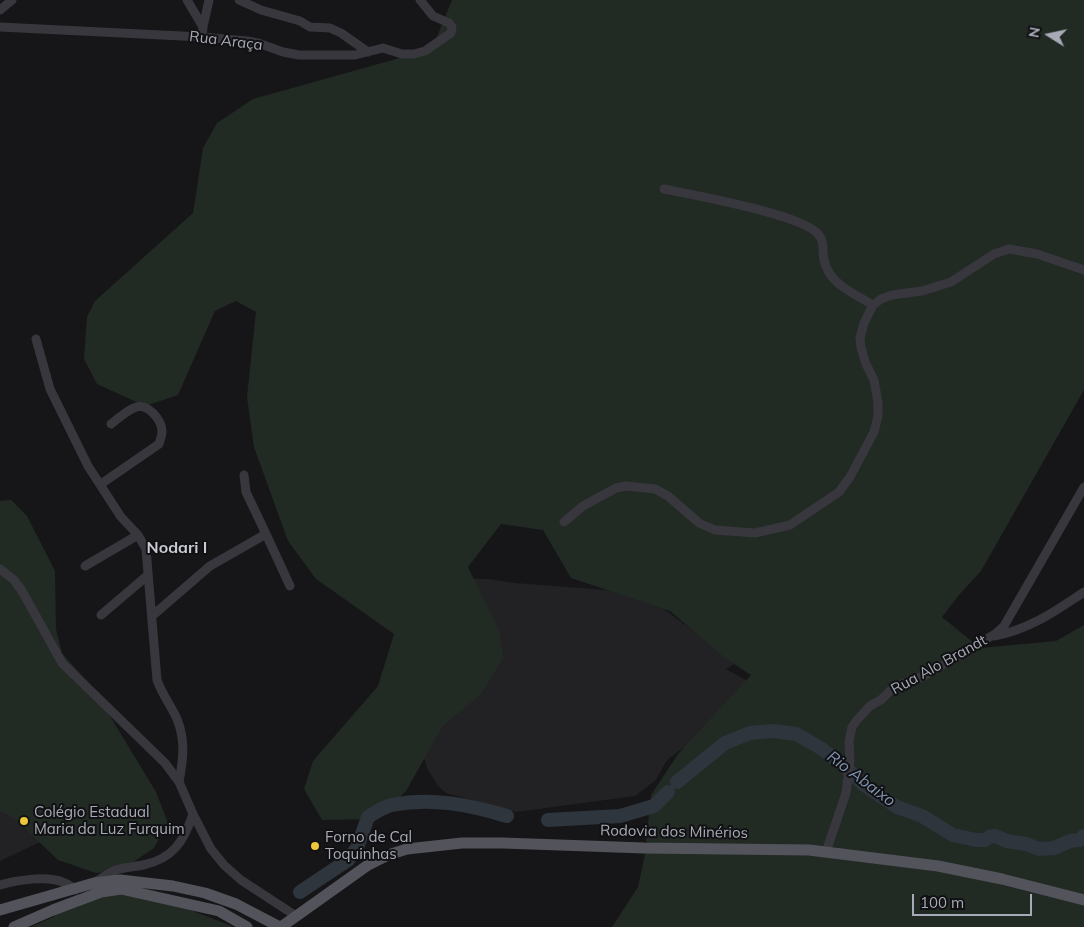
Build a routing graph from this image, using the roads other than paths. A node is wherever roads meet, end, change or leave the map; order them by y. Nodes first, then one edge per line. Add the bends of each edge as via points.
1 (12, 0) edge
2 (187, 0) edge
3 (209, 0) edge
4 (239, 0) edge
5 (420, 0) edge
6 (0, 10) edge
7 (0, 27) edge
8 (203, 27) junction
9 (202, 37) junction
10 (368, 52) junction
11 (664, 190) dead end
12 (1084, 270) edge
13 (873, 305) junction
14 (36, 339) dead end
15 (111, 424) dead end
16 (244, 475) dead end
17 (101, 484) junction
18 (1084, 487) edge
19 (564, 522) dead end
20 (266, 534) junction
21 (138, 535) junction
22 (85, 566) dead end
23 (0, 569) edge
24 (148, 575) junction
25 (290, 586) dead end
26 (1084, 592) edge
27 (101, 615) dead end
28 (152, 616) junction
29 (988, 637) junction
30 (179, 782) junction
31 (193, 814) junction
32 (826, 852) junction
33 (94, 883) junction
34 (0, 885) edge
35 (75, 890) junction
36 (1084, 900) edge
37 (0, 910) edge
38 (296, 916) junction
39 (14, 927) edge
40 (247, 927) edge
41 (281, 927) edge

1 - 6 street
2 - 8 street
3 - 8 street
4 - 10 street via 261,10 300,20 310,27 330,28
5 - 10 street, Rua Araça via 427,11 448,23 452,33 425,51 407,55 383,48
7 - 9 street, Rua Araça
8 - 9 street
9 - 10 street, Rua Araça via 258,43 299,55
11 - 13 street via 787,218 811,229 823,242 824,260 832,279
12 - 13 street via 1037,254 1008,249 994,254 951,282 922,291 892,295
13 - 19 street via 860,338 866,364 874,380 878,416 874,432 839,492 790,525 755,533 715,530 699,523 668,496 640,486 616,488 583,506
14 - 17 street via 50,389 88,466
15 - 17 street via 135,407 144,406 159,422 162,432 159,444
16 - 20 street via 246,492
17 - 21 street via 121,517
18 - 29 street, Rua Alo Brandt via 1004,626
20 - 25 street
20 - 28 street via 210,566
21 - 22 street
21 - 24 street via 146,550
23 - 30 street via 22,591 62,663 165,762
24 - 27 street
24 - 28 street
26 - 29 street via 1032,624 1012,633
28 - 30 street via 157,680 177,720 184,749
29 - 32 street, Rua Alo Brandt via 924,676 894,687 870,706 852,727 846,793
30 - 31 street
31 - 33 street via 184,839 167,856 145,865 114,871
31 - 38 street via 210,849 224,865
32 - 36 main road, Rodovia dos Minérios via 938,866
32 - 38 main road, Rodovia dos Minérios via 503,842 407,849 368,865
33 - 35 main road
33 - 41 main road via 120,880 205,893 236,904
34 - 35 street via 16,880 46,880 64,882
35 - 37 main road
38 - 41 main road, Rodovia dos Minérios
39 - 40 main road via 101,892 121,889 219,911

